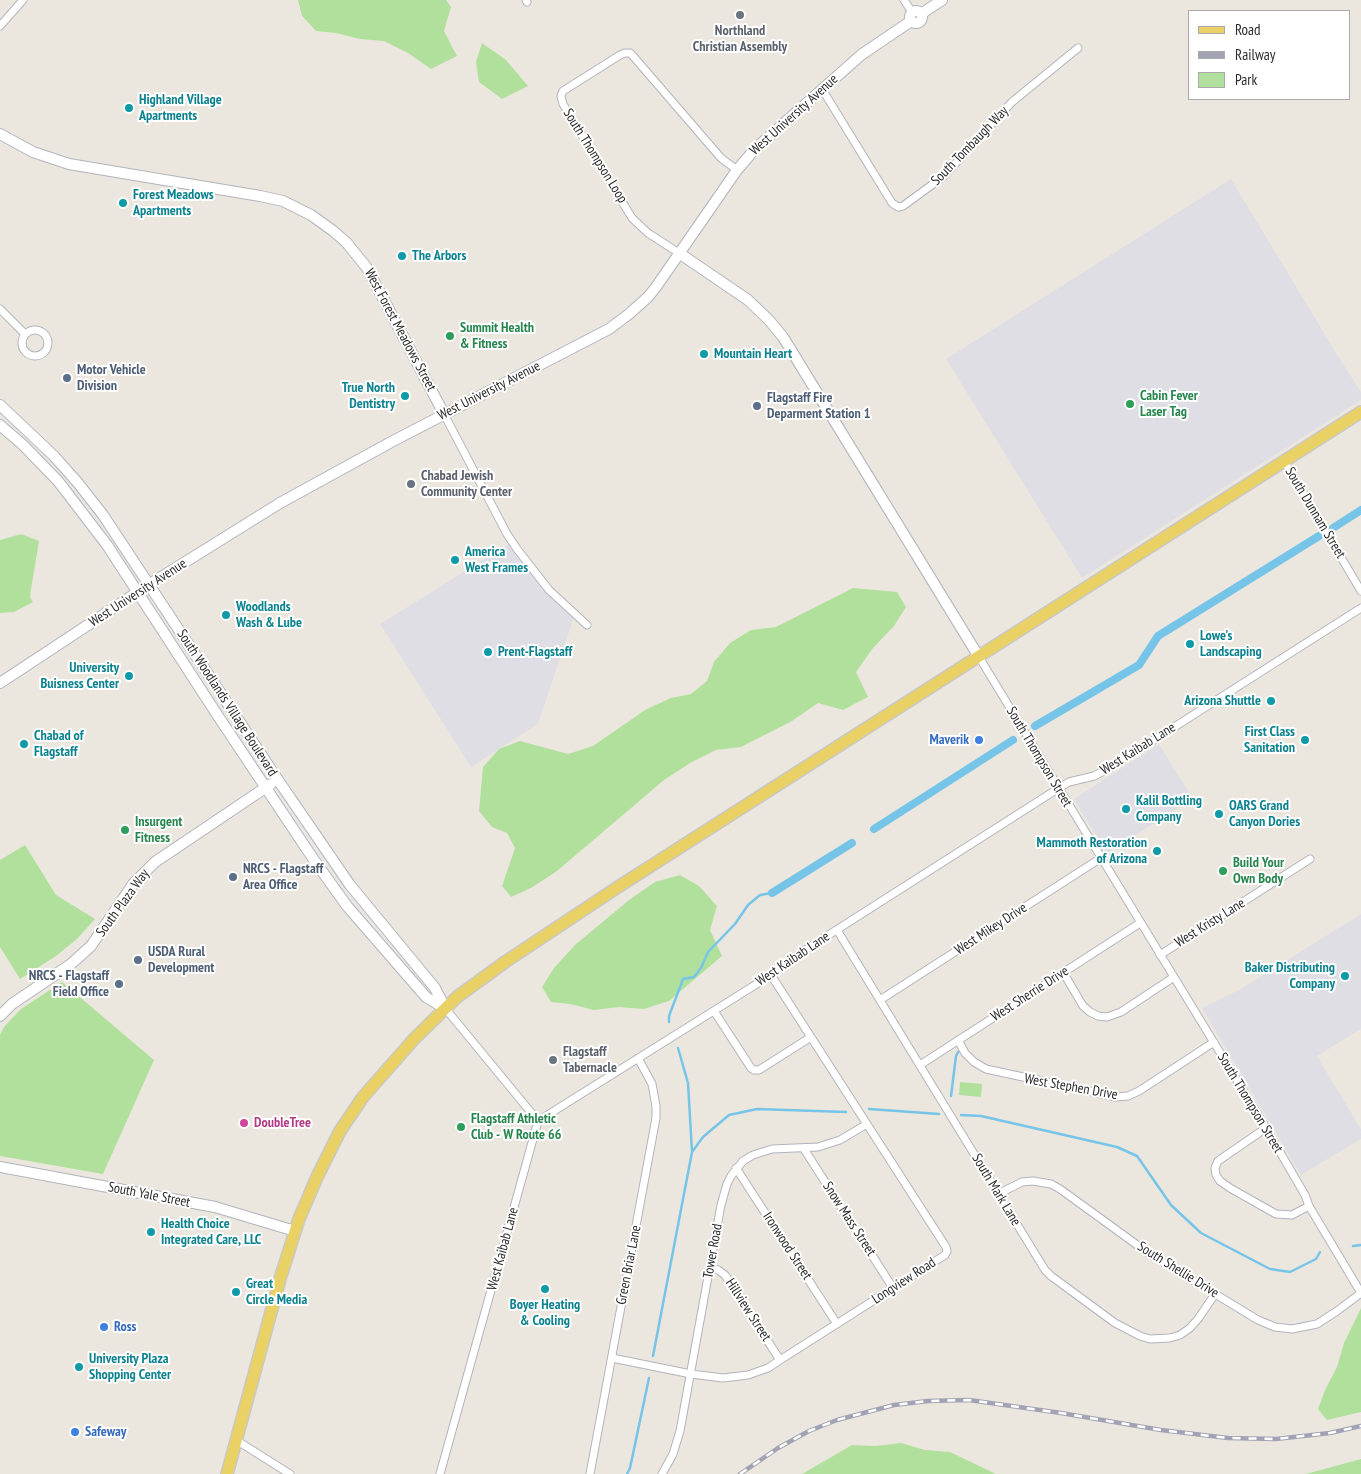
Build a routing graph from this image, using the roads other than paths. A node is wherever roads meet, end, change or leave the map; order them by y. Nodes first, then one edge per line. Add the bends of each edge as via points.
1 (23, 0) edge
2 (904, 0) edge
3 (942, 0) edge
4 (915, 16) junction
5 (0, 26) edge
6 (1078, 48) dead end
7 (822, 89) junction
8 (0, 134) edge
9 (737, 170) junction
10 (679, 253) junction
11 (0, 309) edge
12 (25, 334) dead end
13 (0, 406) edge
14 (1361, 412) edge
15 (444, 414) junction
16 (0, 425) edge
17 (1284, 460) junction
18 (150, 584) junction
19 (1361, 591) edge
20 (138, 592) junction
21 (1361, 608) edge
22 (587, 626) dead end
23 (979, 657) junction
24 (0, 683) edge
25 (278, 780) junction
26 (266, 787) junction
27 (1059, 788) junction
28 (1102, 858) junction
29 (1310, 859) dead end
30 (1140, 923) junction
31 (837, 930) junction
32 (1160, 955) junction
33 (1063, 972) junction
34 (771, 975) junction
35 (1174, 977) junction
36 (880, 1000) junction
37 (445, 1008) junction
38 (714, 1011) junction
39 (0, 1016) edge
40 (811, 1037) junction
41 (958, 1040) junction
42 (1214, 1042) junction
43 (638, 1058) junction
44 (920, 1064) junction
45 (538, 1121) junction
46 (867, 1124) junction
47 (1266, 1128) junction
48 (804, 1149) junction
49 (0, 1167) edge
50 (736, 1168) junction
51 (998, 1194) junction
52 (1309, 1206) junction
53 (295, 1230) junction
54 (710, 1268) junction
55 (893, 1288) junction
56 (1215, 1294) junction
57 (1361, 1294) edge
58 (837, 1324) junction
59 (612, 1358) junction
60 (780, 1360) junction
61 (691, 1374) junction
62 (236, 1440) junction
63 (227, 1474) edge
64 (290, 1474) edge
65 (440, 1474) edge
66 (590, 1474) edge
67 (662, 1474) edge

1 - 5 street
2 - 4 street
3 - 4 street, West University Avenue
4 - 7 street, West University Avenue via 861,55
6 - 7 street, South Tombaugh Way via 1012,102 944,176 903,206 892,203
7 - 9 street, West University Avenue via 763,141
8 - 15 street, West Forest Meadows Street via 33,152 69,164 260,196 283,201 311,215 346,242 367,268
9 - 10 street, West University Avenue
9 - 10 street, South Thompson Loop via 721,158 630,53 620,55 563,91 563,104 632,218
10 - 15 street, West University Avenue via 648,297 619,322
10 - 23 street, South Thompson Street via 748,300 783,337
11 - 12 street
13 - 18 street, South Woodlands Village Boulevard via 74,478
14 - 17 main road
15 - 18 street, West University Avenue via 280,503
15 - 22 street, West Forest Meadows Street via 517,550 549,590
16 - 20 street, South Woodlands Village Boulevard via 30,451 70,495
17 - 19 street, South Dunnam Street
17 - 23 main road
18 - 20 street, West University Avenue
18 - 25 street, South Woodlands Village Boulevard
20 - 24 street, West University Avenue
20 - 26 street, South Woodlands Village Boulevard
21 - 27 street, West Kaibab Lane via 1110,768
23 - 27 street, South Thompson Street
23 - 37 main road via 557,927
25 - 26 street, South Plaza Way
25 - 37 street, South Woodlands Village Boulevard via 350,885 435,988
26 - 37 street, South Woodlands Village Boulevard via 347,906 426,997
26 - 39 street, South Plaza Way via 155,862 134,884 91,946 72,964 22,997
27 - 28 street, South Thompson Street
27 - 31 street, West Kaibab Lane
28 - 30 street, South Thompson Street
28 - 36 street, West Mikey Drive
29 - 32 street, West Kristy Lane
30 - 32 street, South Thompson Street
30 - 33 street, West Sherrie Drive
31 - 34 street, West Kaibab Lane
31 - 36 street, South Mark Lane
32 - 35 street, South Thompson Street
33 - 35 street via 1083,1006 1098,1016 1108,1017
33 - 41 street, West Sherrie Drive
34 - 38 street, West Kaibab Lane
34 - 40 street, Longview Road
35 - 42 street, South Thompson Street
36 - 44 street, South Mark Lane
37 - 45 street, South Woodlands Village Boulevard
37 - 53 main road via 402,1052 352,1112 317,1176
38 - 40 street via 754,1070 759,1070
38 - 43 street, West Kaibab Lane
40 - 46 street, Longview Road
41 - 42 street, West Stephen Drive via 965,1053 986,1069 1116,1097 1139,1091
41 - 44 street, West Sherrie Drive
42 - 47 street, South Thompson Street
43 - 45 street, West Kaibab Lane
43 - 59 street, Green Briar Lane via 652,1084 656,1118
44 - 51 street, South Mark Lane
45 - 65 street, West Kaibab Lane
46 - 48 street via 832,1144
46 - 55 street, Longview Road via 946,1246 945,1254
47 - 52 street, South Thompson Street
47 - 52 street via 1218,1162 1216,1175 1230,1188 1276,1214 1292,1215
48 - 50 street via 763,1151
48 - 55 street, Snow Mass Street
49 - 53 street, South Yale Street via 215,1207
50 - 54 street, Tower Road via 724,1194
50 - 58 street, Ironwood Street
51 - 56 street, South Shellie Drive via 1022,1182 1051,1184 1151,1255
51 - 56 street, South Mark Lane via 1045,1270 1115,1323 1140,1336 1161,1339 1180,1335 1198,1319
52 - 57 street, South Thompson Street
53 - 62 main road
54 - 60 street, Hillview Street via 725,1275
54 - 61 street, Tower Road
55 - 58 street, Longview Road
56 - 57 street, South Shellie Drive via 1264,1323 1292,1329 1324,1320
58 - 60 street, Longview Road
59 - 61 street, Longview Road
59 - 66 street, Green Briar Lane
60 - 61 street, Longview Road via 760,1372 735,1378
61 - 67 street, Tower Road via 679,1436
62 - 63 main road
62 - 64 street

